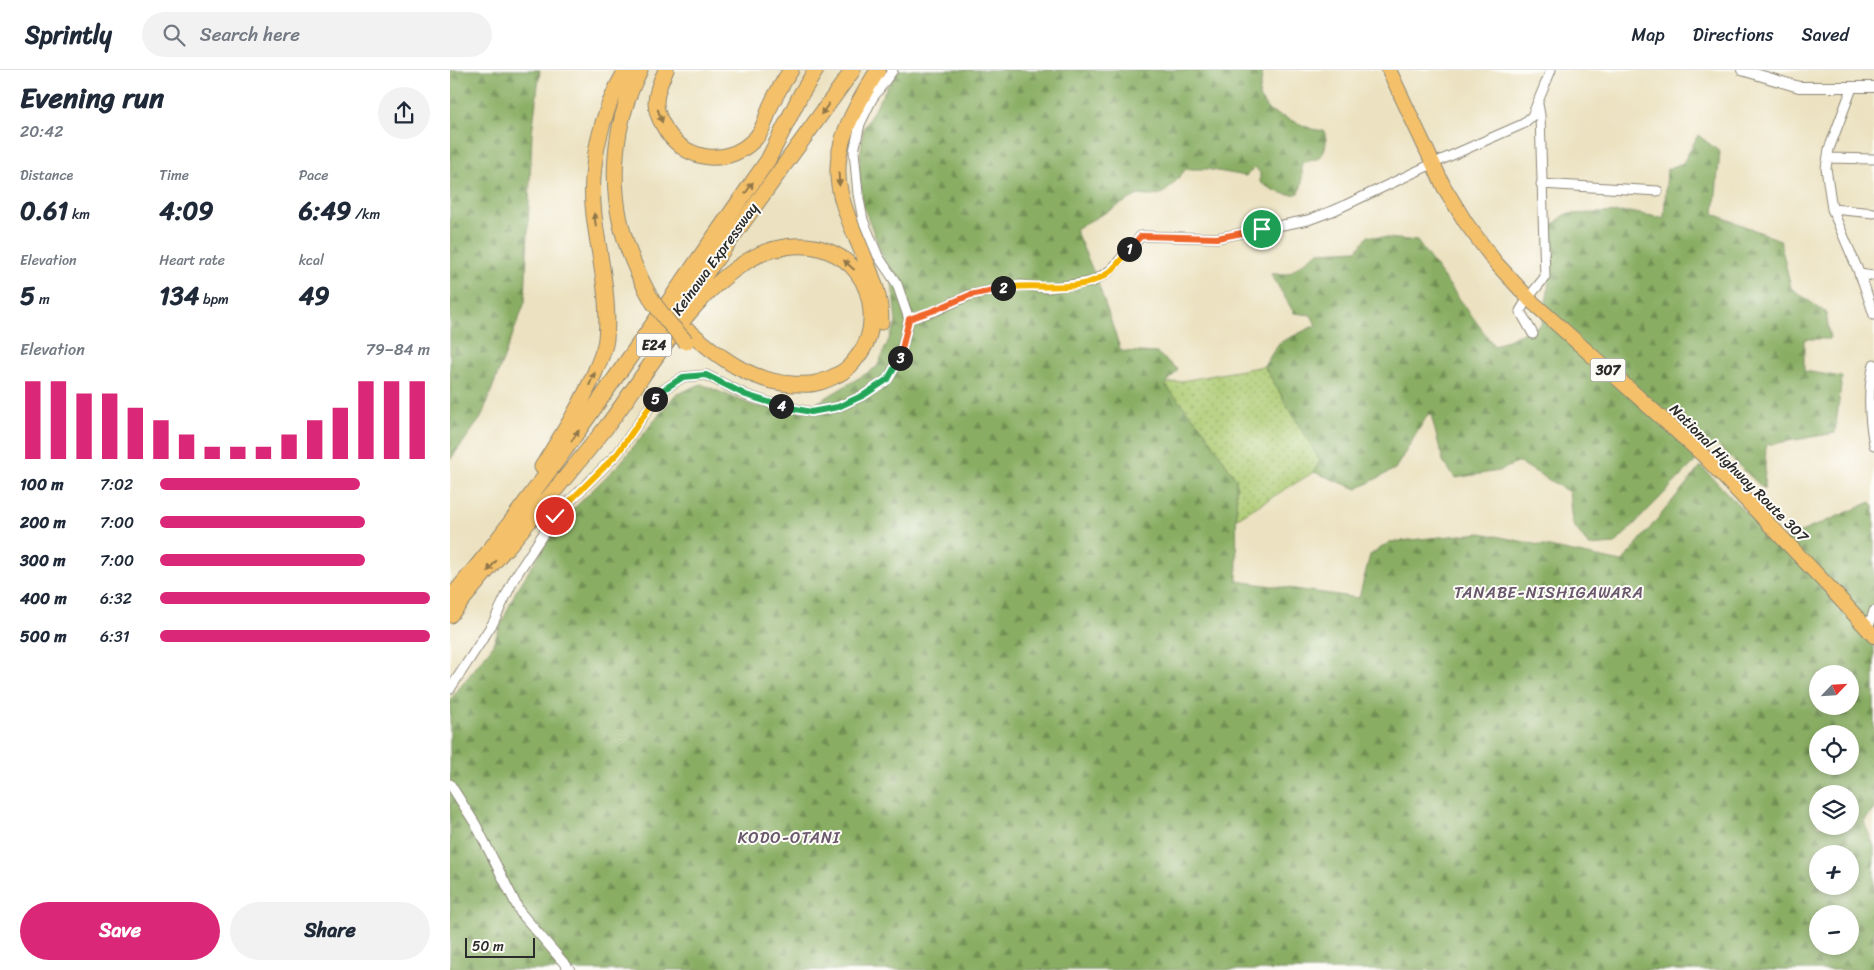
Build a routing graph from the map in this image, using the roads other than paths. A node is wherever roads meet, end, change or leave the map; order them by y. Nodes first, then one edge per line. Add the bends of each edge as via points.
1 (626, 70) edge
2 (640, 70) edge
3 (649, 70) edge
4 (666, 70) edge
5 (791, 70) edge
6 (816, 70) edge
7 (854, 70) edge
8 (878, 70) edge
9 (893, 70) edge
10 (1389, 70) edge
11 (1551, 70) edge
12 (1742, 70) edge
13 (1874, 87) edge
14 (1852, 88) junction
15 (1538, 104) junction
16 (1828, 158) junction
17 (1874, 159) edge
18 (1432, 164) junction
19 (1541, 184) junction
20 (1658, 191) dead end
21 (1832, 209) junction
22 (1874, 213) edge
23 (1859, 274) junction
24 (1874, 276) edge
25 (656, 298) junction
26 (1528, 298) junction
27 (1874, 315) edge
28 (909, 319) junction
29 (1533, 334) dead end
30 (688, 337) junction
31 (1874, 364) edge
32 (1874, 445) edge
33 (505, 550) junction
34 (486, 555) junction
35 (450, 599) edge
36 (1874, 611) edge
37 (450, 615) edge
38 (1871, 633) edge
39 (450, 689) edge
40 (450, 784) edge
41 (570, 970) edge

34 -> 1 highway via 584,399 606,341 605,280 592,179 607,111
2 - 25 highway via 620,129 615,165 616,196 618,216 637,274
3 - 25 highway via 628,133 624,186 634,244
4 -> 5 highway via 656,103 658,117 677,144 690,153 714,158 729,155 754,141
34 -> 6 highway, Keinawa Expressway / E24 via 564,452 768,160
7 -> 33 highway, Keinawa Expressway / E24
8 -> 30 highway via 846,128 838,171 844,206 881,302 881,323 872,352 854,374 832,388 789,394 757,388 723,370
9 - 28 street via 872,99 860,124 854,151 863,220 878,256 897,284
10 - 18 highway, National Highway Route 307 / 307
11 - 15 street
12 - 14 street via 1799,87
13 - 14 street
14 - 16 street
15 - 18 street via 1523,124
15 - 19 street
16 - 17 street
16 - 21 street via 1826,168
18 - 26 highway, National Highway Route 307 / 307 via 1466,223
18 - 28 street via 1308,220 1217,238 1141,236 1111,270 1092,282 1047,288 1020,285 970,295
19 - 20 street
19 - 26 street via 1545,277
21 - 22 street
21 - 23 street
23 - 24 street
23 - 27 street
25 - 30 highway via 673,314
26 - 29 street via 1520,311
26 - 38 highway, National Highway Route 307 / 307 via 1703,456
28 - 39 street via 900,358 888,379 838,407 811,412 780,406 746,395 706,375 683,377 660,392 618,453 555,516 515,578 493,623
30 -> 33 highway via 728,363 758,377 782,384 817,384 842,373 860,354 870,329 870,303 863,282 847,262 816,246 787,245 750,259 707,293 670,337 607,425
31 - 32 street via 1868,402
33 -> 37 highway, Keinawa Expressway / E24
34 - 35 highway, Keinawa Expressway / E24
36 - 38 street
40 - 41 street via 476,825 520,912

